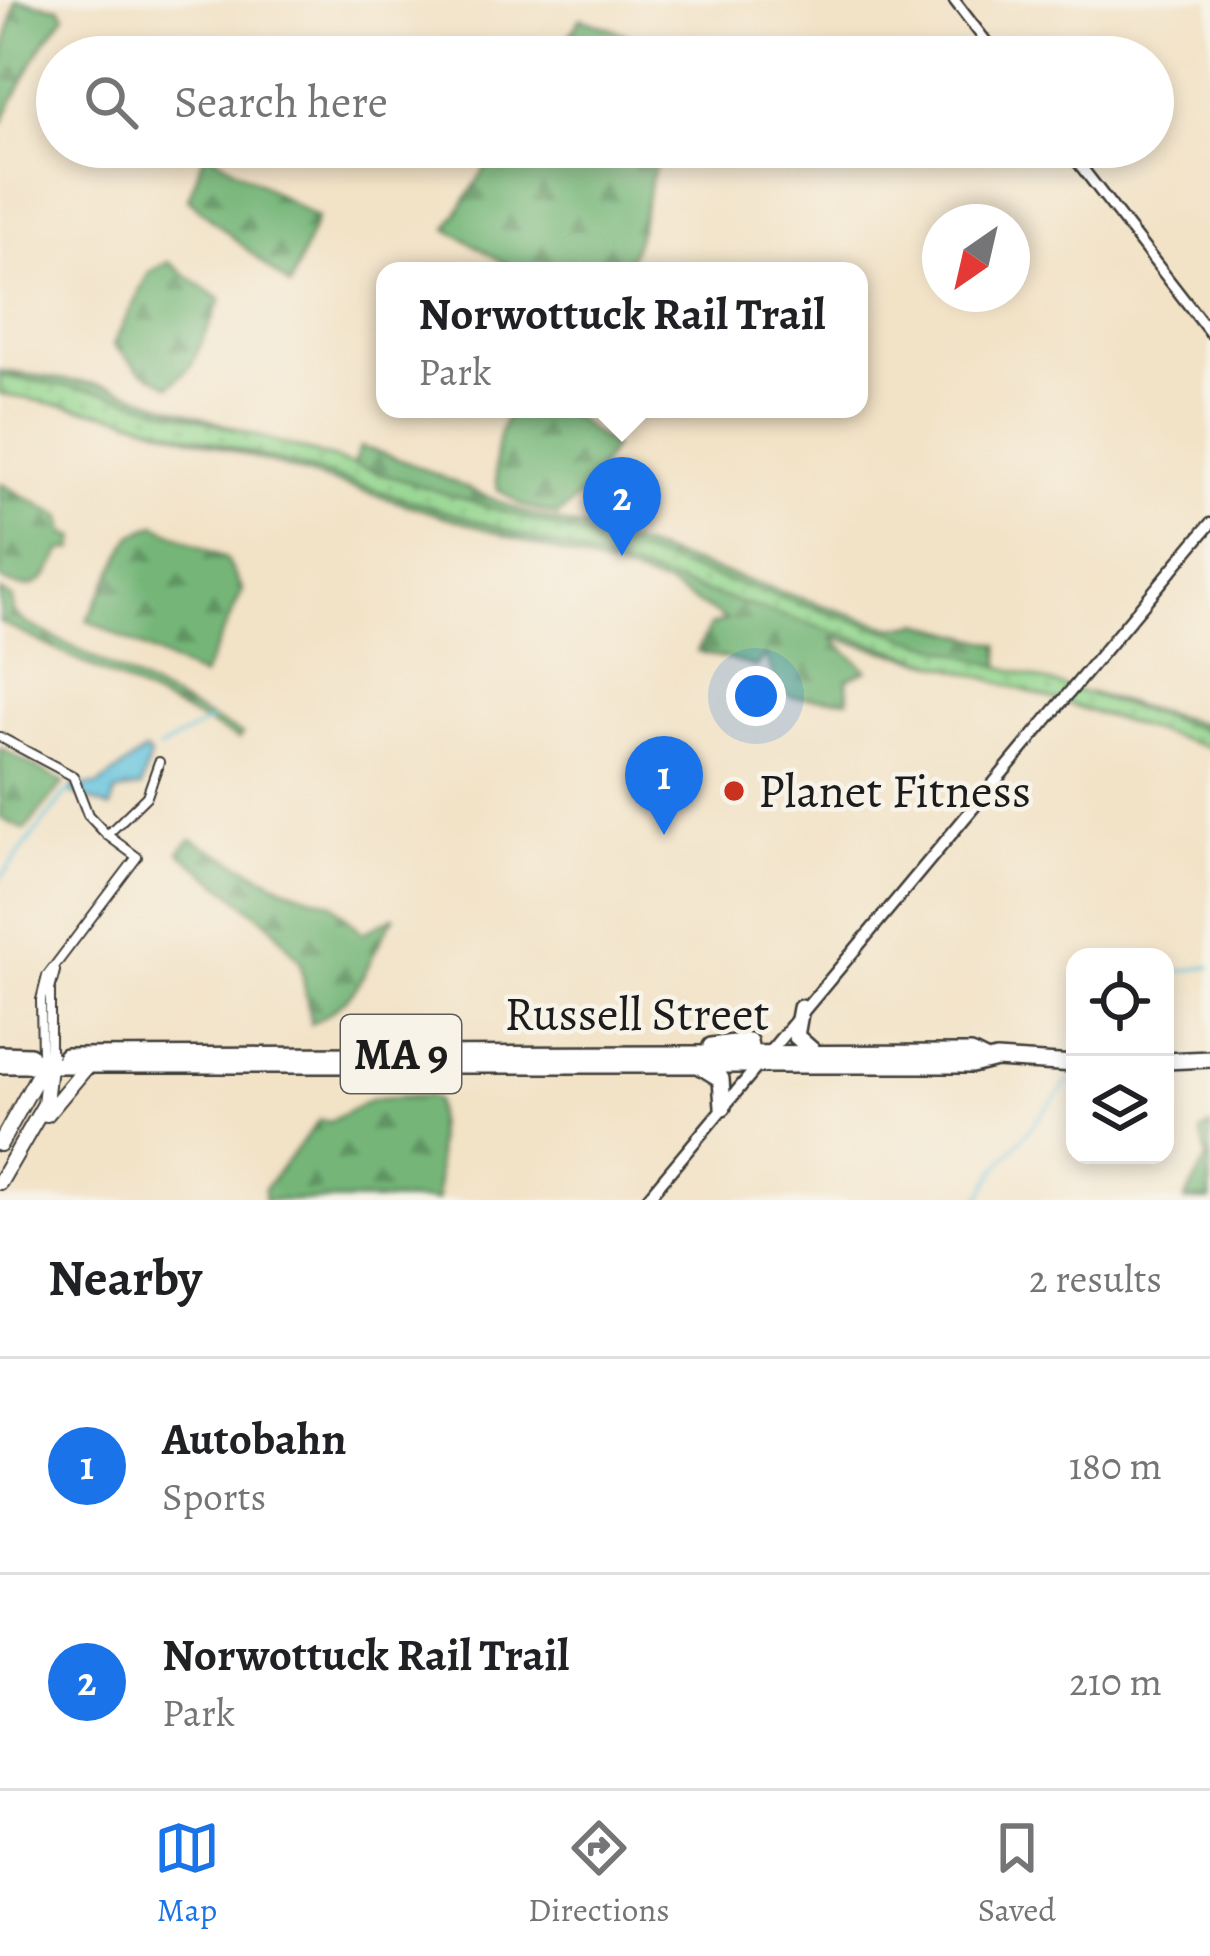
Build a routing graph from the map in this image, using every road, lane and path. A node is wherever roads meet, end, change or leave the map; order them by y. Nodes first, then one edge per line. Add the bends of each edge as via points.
1 (954, 0) edge
2 (982, 36) edge
3 (1082, 168) edge
4 (1210, 332) edge
5 (1210, 524) edge
6 (0, 737) edge
7 (159, 762) dead end
8 (107, 835) junction
9 (801, 1008) junction
10 (816, 1052) junction
11 (0, 1054) edge
12 (755, 1058) junction
13 (1210, 1059) edge
14 (985, 1060) junction
15 (46, 1061) junction
16 (1174, 1061) edge
17 (692, 1064) junction
18 (1066, 1064) edge
19 (0, 1065) edge
20 (87, 1066) junction
21 (723, 1107) junction
22 (28, 1136) junction
23 (0, 1144) edge
24 (0, 1182) edge
25 (646, 1200) edge

1 - 2 street
3 - 4 street
5 - 9 main road
6 - 8 street via 62,766
7 - 8 street via 145,798
8 - 15 street via 137,857 67,948 50,990
9 - 10 highway via 796,1036
9 - 12 main road
10 - 12 highway, Russell Street / MA 9
10 - 14 highway, Russell Street / MA 9 via 971,1053
11 - 15 highway, Russell Street / MA 9
12 - 14 highway, Russell Street / MA 9
12 - 15 highway, Russell Street / MA 9 via 677,1052
12 - 17 highway, Russell Street / MA 9
12 - 21 main road
13 - 16 highway
14 - 18 highway, Russell Street / MA 9
15 - 19 highway, Russell Street / MA 9
15 - 20 highway, Russell Street / MA 9
15 - 22 main road via 49,1093
15 - 23 main road
17 - 20 highway, Russell Street / MA 9
17 - 21 highway via 718,1074
20 - 22 main road
21 - 25 main road
22 - 24 main road

